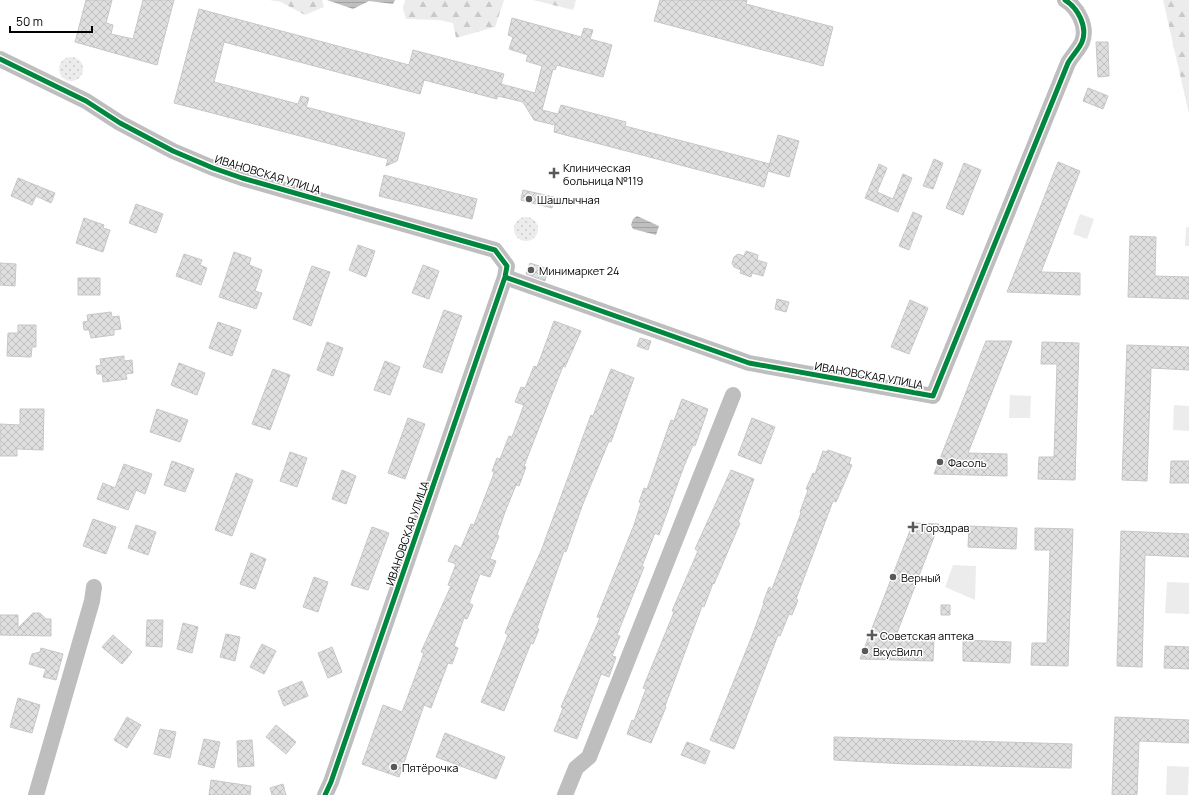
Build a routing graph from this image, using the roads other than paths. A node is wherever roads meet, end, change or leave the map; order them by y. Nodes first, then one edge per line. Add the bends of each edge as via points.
1 (1065, 0) edge
2 (0, 58) edge
3 (505, 277) junction
4 (733, 395) dead end
5 (94, 587) dead end
6 (36, 795) edge
7 (325, 795) edge
8 (565, 795) edge

1 - 3 street, ИВАНОВСКАЯ УЛИЦА via 1079,14 1084,28 1082,41 1068,63 933,396 749,363
2 - 3 street, ИВАНОВСКАЯ УЛИЦА via 86,101 120,123 212,168 496,250 506,266
3 - 7 street, ИВАНОВСКАЯ УЛИЦА via 380,645
4 - 8 street via 589,757 576,768
5 - 6 street

